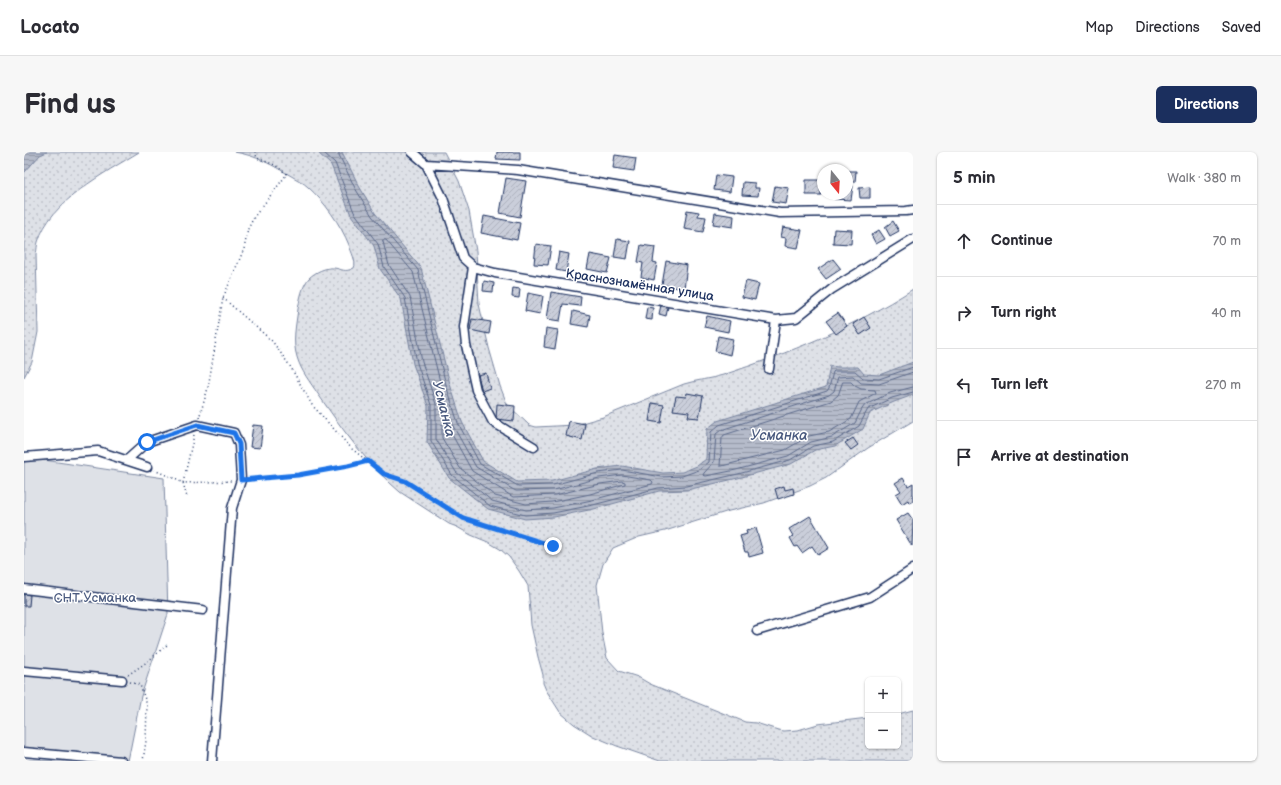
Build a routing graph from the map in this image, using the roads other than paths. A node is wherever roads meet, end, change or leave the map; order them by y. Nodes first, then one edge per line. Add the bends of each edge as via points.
1 (412, 152) edge
2 (426, 164) junction
3 (913, 210) edge
4 (913, 239) edge
5 (473, 267) junction
6 (776, 320) junction
7 (769, 369) dead end
8 (534, 447) dead end
9 (24, 457) edge
10 (127, 460) junction
11 (146, 467) road end
12 (913, 569) edge
13 (24, 589) edge
14 (203, 610) dead end
15 (757, 631) dead end
16 (24, 671) edge
17 (122, 680) road end
18 (24, 752) edge
19 (121, 761) edge
20 (212, 761) edge

1 - 2 street
2 - 3 street via 518,170 780,213
2 - 5 street via 443,198 463,258
4 - 6 street, Краснознамённая улица via 832,289 796,318
5 - 6 street, Краснознамённая улица via 495,273
5 - 8 street via 464,327 476,390 493,422
6 - 7 street
9 - 10 street via 98,451
10 - 11 street
10 - 20 street via 147,442 197,425 234,433 239,444 241,480 232,508
12 - 15 street via 870,597
13 - 14 street
16 - 17 street
18 - 19 street

